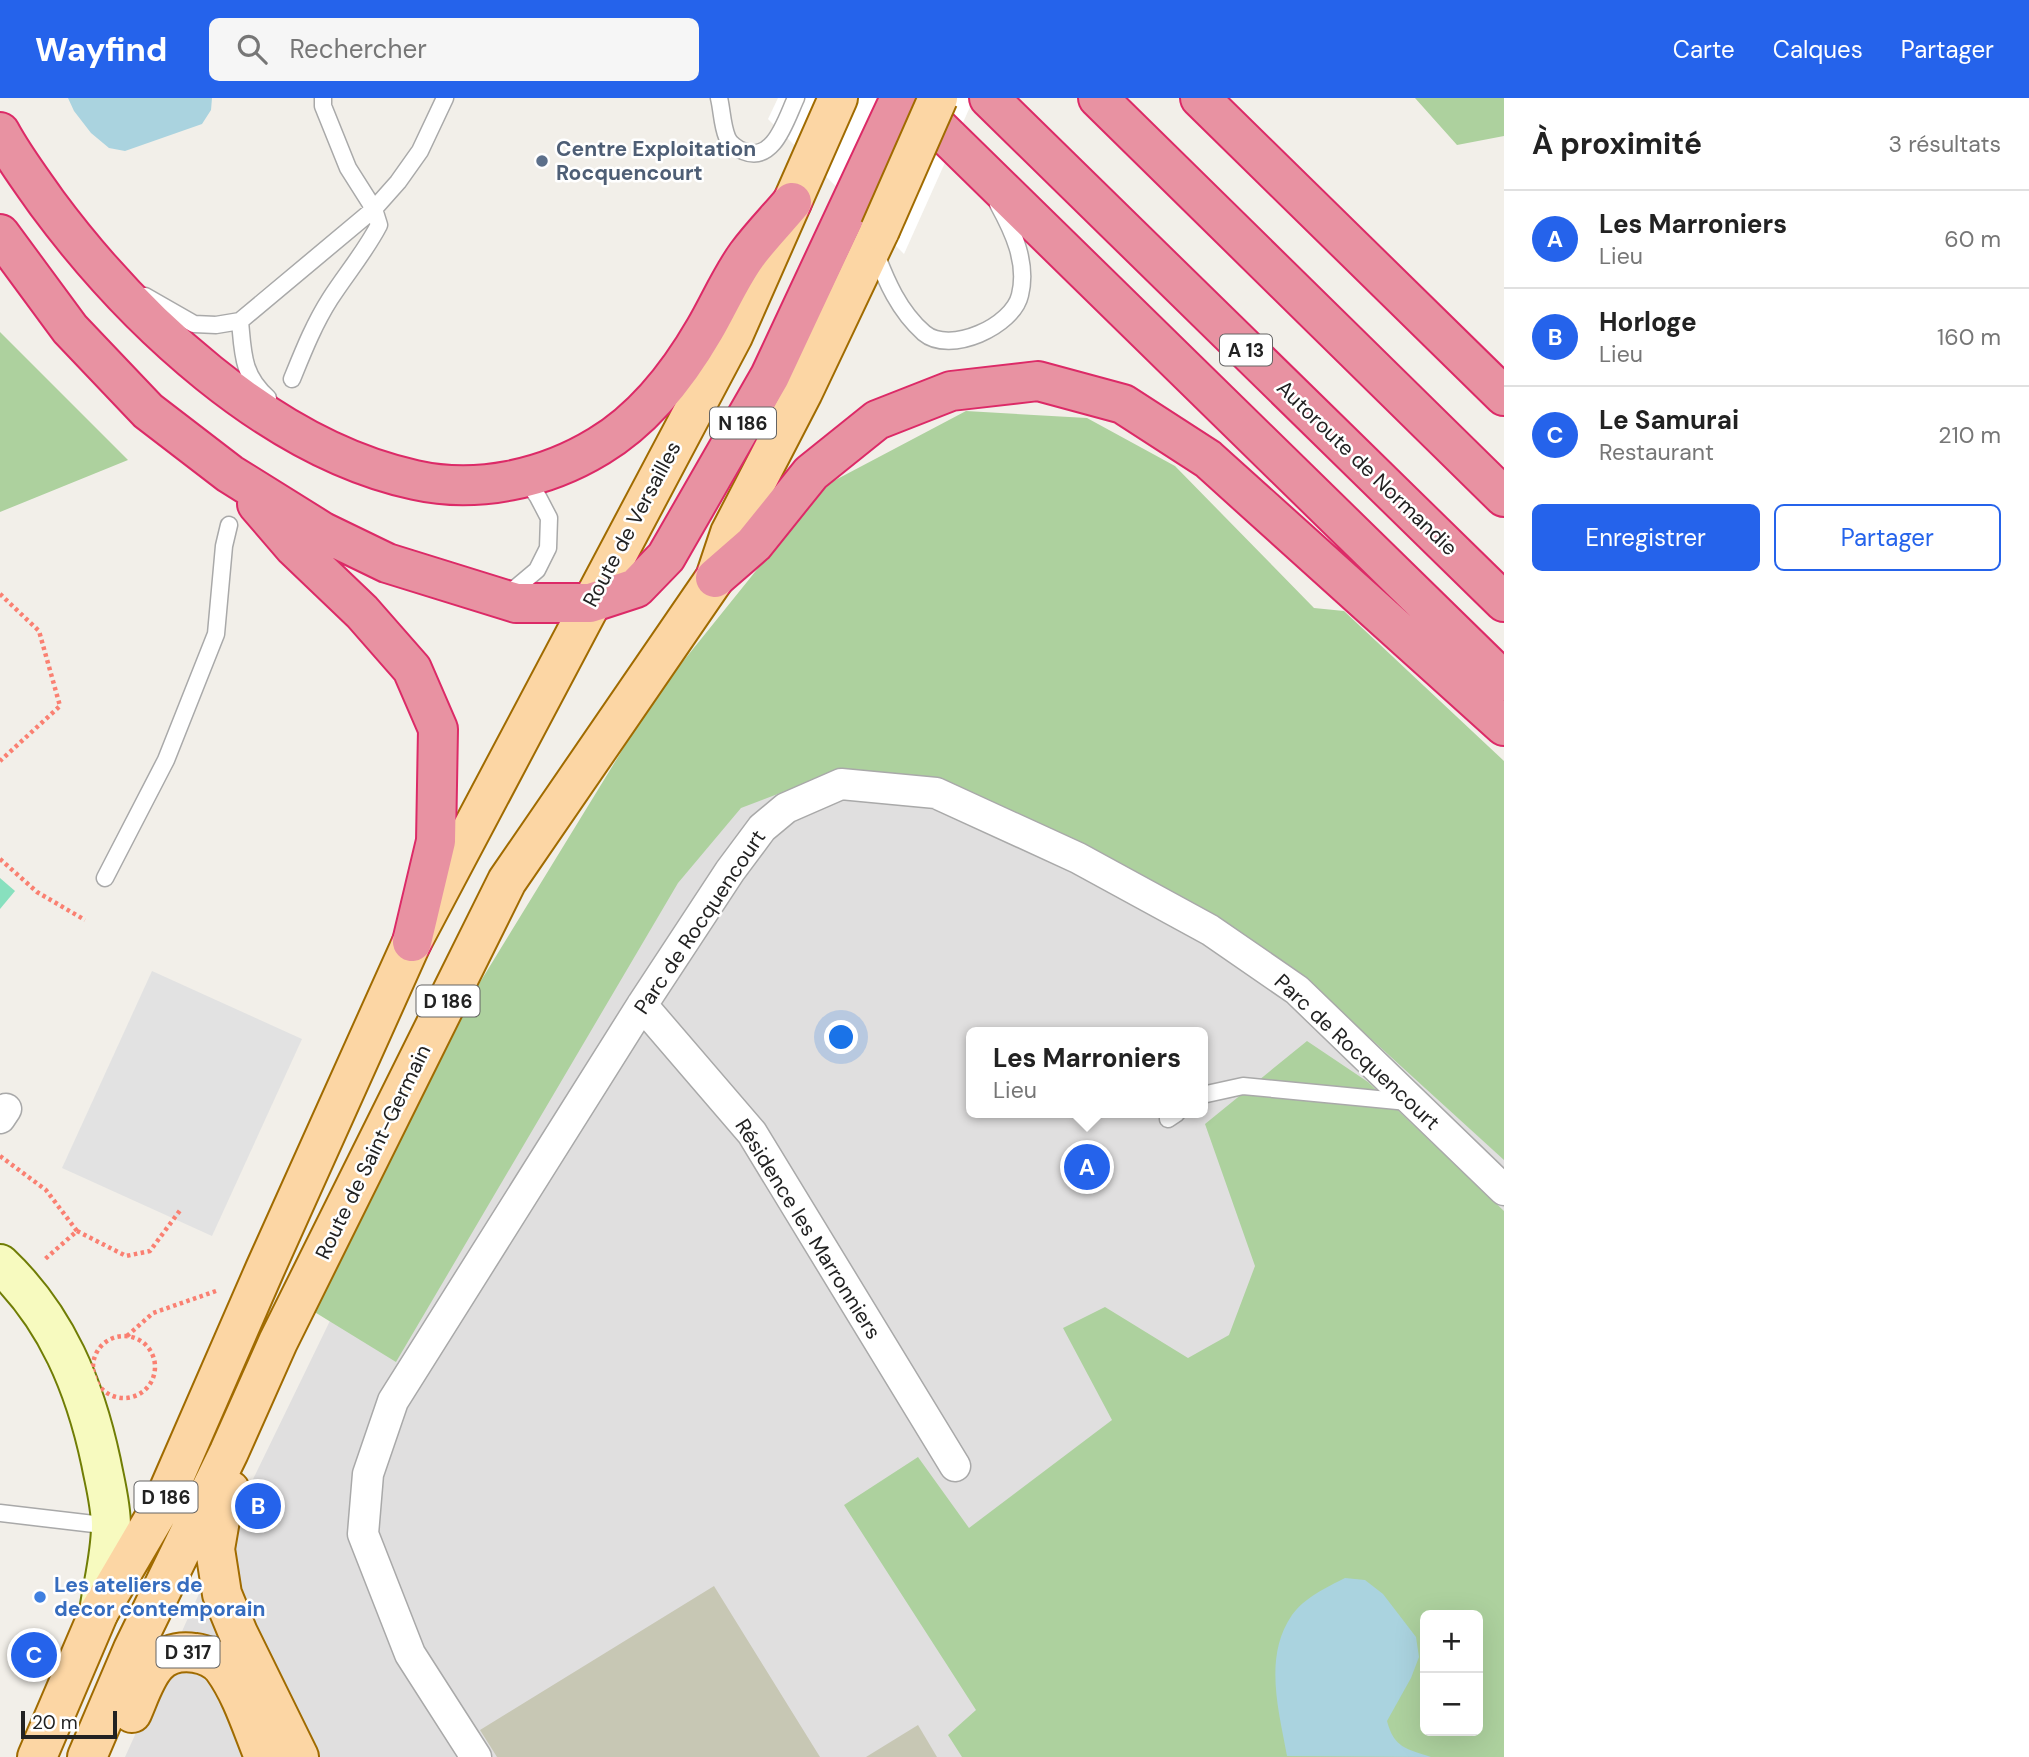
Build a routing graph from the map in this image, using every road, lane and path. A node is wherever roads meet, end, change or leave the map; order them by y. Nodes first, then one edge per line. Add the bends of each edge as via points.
1 (323, 98) edge
2 (445, 98) edge
3 (719, 98) edge
4 (796, 98) edge
5 (838, 98) edge
6 (900, 98) edge
7 (908, 98) edge
8 (939, 98) edge
9 (989, 98) edge
10 (1098, 98) edge
11 (1200, 98) edge
12 (0, 132) edge
13 (976, 165) junction
14 (792, 202) junction
15 (374, 209) junction
16 (0, 234) edge
17 (877, 238) junction
18 (107, 278) junction
19 (1404, 299) junction
20 (240, 321) junction
21 (1504, 371) edge
22 (292, 379) dead end
23 (1504, 396) edge
24 (330, 452) junction
25 (230, 474) junction
26 (525, 478) junction
27 (1504, 497) edge
28 (229, 526) dead end
29 (715, 578) junction
30 (0, 594) edge
31 (503, 599) junction
32 (1504, 602) edge
33 (590, 603) junction
34 (1504, 681) edge
35 (1504, 726) edge
36 (0, 761) edge
37 (0, 859) edge
38 (105, 878) dead end
39 (85, 920) dead end
40 (412, 942) junction
41 (642, 1005) junction
42 (1208, 1094) edge
43 (1413, 1102) junction
44 (0, 1156) edge
45 (1504, 1190) edge
46 (181, 1209) dead end
47 (77, 1231) junction
48 (0, 1264) edge
49 (39, 1265) dead end
50 (216, 1292) dead end
51 (127, 1336) junction
52 (92, 1338) dead end
53 (99, 1349) junction
54 (229, 1452) junction
55 (955, 1466) dead end
56 (0, 1513) edge
57 (111, 1526) junction
58 (99, 1612) junction
59 (283, 1747) edge
60 (37, 1757) edge
61 (87, 1757) edge
62 (113, 1757) edge
63 (476, 1757) edge

1 - 15 lane via 348,168
2 - 15 lane via 420,150
3 - 4 lane via 732,144 743,151 763,152 772,146
5 - 14 main road, Route de Versailles / N 186
6 - 33 highway, N 186 via 770,376 666,557 636,588
7 - 13 highway
8 - 17 main road, N 186, bridge
9 - 32 highway, Autoroute de Normandie / A 13
10 - 27 highway
11 - 19 highway
12 - 18 highway via 11,154
13 - 17 lane via 1007,219 1023,265 1020,297 1005,319 978,335 951,342 926,335 901,307 885,277
13 - 34 highway
14 - 26 highway via 747,255 671,380 632,422 576,459
14 - 33 main road, Route de Versailles / N 186 via 733,336
15 - 20 lane
15 - 22 lane via 379,225 320,316
16 - 25 highway via 70,329 148,411
17 - 29 main road, N 186 via 730,533
18 - 20 lane via 194,324
18 - 24 highway via 198,365 266,415
19 - 21 highway
19 - 23 highway
20 - 24 lane via 249,376
24 - 26 highway via 416,481 470,485
25 - 31 highway via 323,532 387,563
25 - 40 highway via 412,669 438,729 436,841
26 - 31 lane via 549,518 548,548 537,570
28 - 38 lane via 216,634 166,760
29 - 35 highway via 754,544 811,473 877,421 951,391 1038,381 1123,404 1208,459
29 - 54 main road, Route de Saint-Germain / D 186 via 507,881 278,1342
30 - 36 path via 39,631 60,706
31 - 33 highway
33 - 40 main road, Route de Versailles / N 186
37 - 39 path via 37,892
40 - 58 main road, D 186 via 163,1503
41 - 43 street, Parc de Rocquencourt via 730,871 762,828 786,808 841,784 936,793 1078,858 1210,930 1297,990
41 - 55 street, Résidence les Marronniers via 752,1133
41 - 63 street, Parc de Rocquencourt via 393,1401 368,1474 363,1534 410,1654
42 - 43 lane via 1243,1086
43 - 45 street, Parc de Rocquencourt
44 - 47 path via 46,1190
46 - 47 path via 150,1251 138,1254 126,1256
47 - 49 path
48 - 57 street via 55,1332 80,1383 100,1455
50 - 51 path via 153,1313
51 - 53 path via 107,1341
51 - 53 path via 146,1344 155,1363 152,1383 136,1396 116,1397 99,1386 93,1367
52 - 53 path
54 - 59 main road, D 186 via 237,1470 221,1514 215,1549 222,1594
54 - 61 main road, Route de Saint-Germain / D 186 via 133,1649
56 - 57 lane
57 - 58 street
58 - 60 main road, D 186
59 - 62 main road, D 317 via 221,1664 185,1651 169,1654 149,1673

